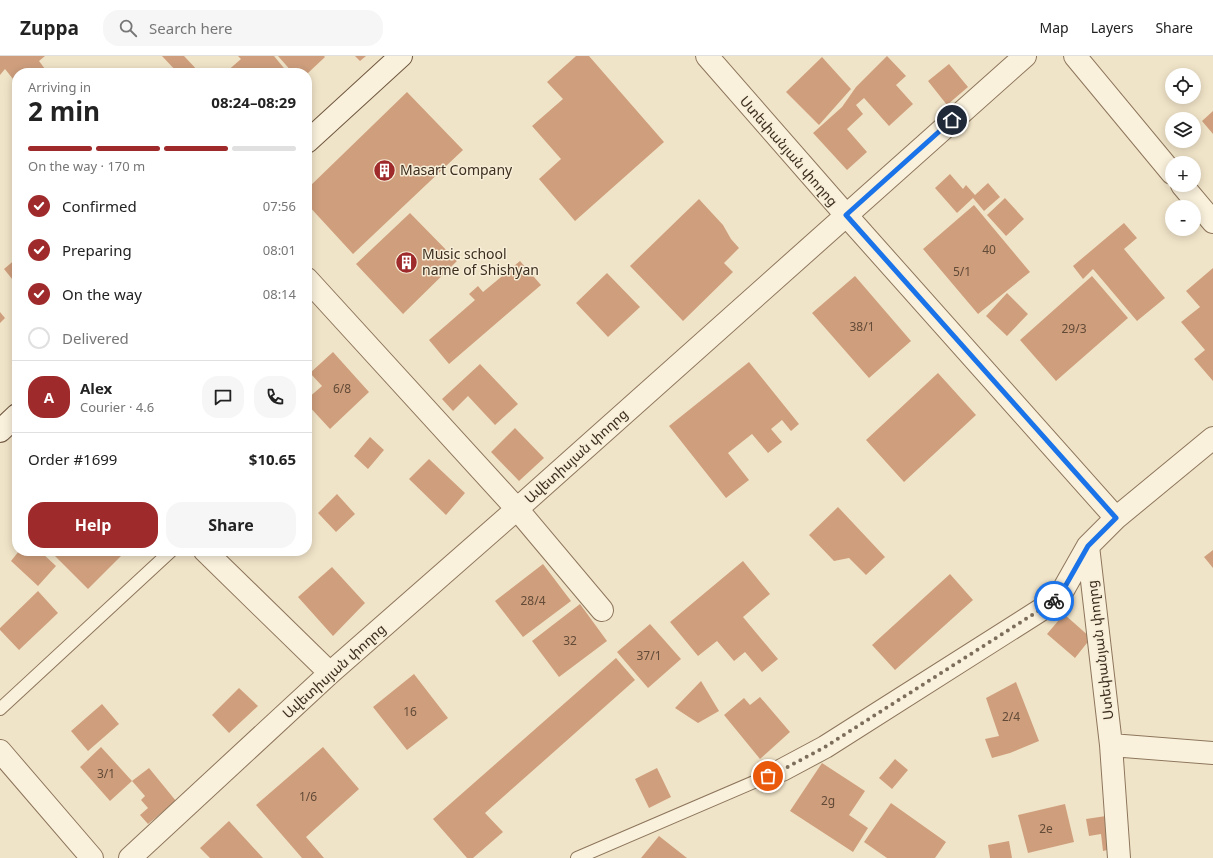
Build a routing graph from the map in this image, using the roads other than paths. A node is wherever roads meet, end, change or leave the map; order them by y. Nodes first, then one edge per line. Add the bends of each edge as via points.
1 (401, 56) edge
2 (707, 56) edge
3 (1025, 56) edge
4 (1075, 56) edge
5 (312, 137) edge
6 (1165, 165) edge
7 (1188, 192) edge
8 (846, 215) junction
9 (1213, 222) edge
10 (312, 284) edge
11 (12, 420) edge
12 (0, 431) edge
13 (1213, 438) edge
14 (517, 509) junction
15 (1116, 518) junction
16 (1088, 546) junction
17 (166, 556) edge
18 (210, 556) edge
19 (602, 610) dead end
20 (330, 673) junction
21 (0, 709) edge
22 (1111, 745) junction
23 (0, 751) edge
24 (1213, 753) edge
25 (782, 770) joint
26 (92, 858) edge
27 (130, 858) edge
28 (577, 858) edge
29 (1119, 858) edge

1 - 5 street
2 - 8 street, Ստեփանյան փողոց
3 - 8 street, Ավետիսյան փողոց
4 - 6 street
7 - 9 street
8 - 14 street, Ավետիսյան փողոց
8 - 15 street, Ստեփանյան փողոց
10 - 14 street
11 - 12 street
13 - 15 street
14 - 19 street
14 - 20 street, Ավետիսյան փողոց
15 - 16 street
16 - 22 street, Ստեփանյան փողոց
16 - 25 street via 1058,599 825,747
17 - 21 lane
18 - 20 street
20 - 27 street, Ավետիսյան փողոց
22 - 24 street
22 - 29 street, Ստեփանյան փողոց
23 - 26 street
25 - 28 lane

